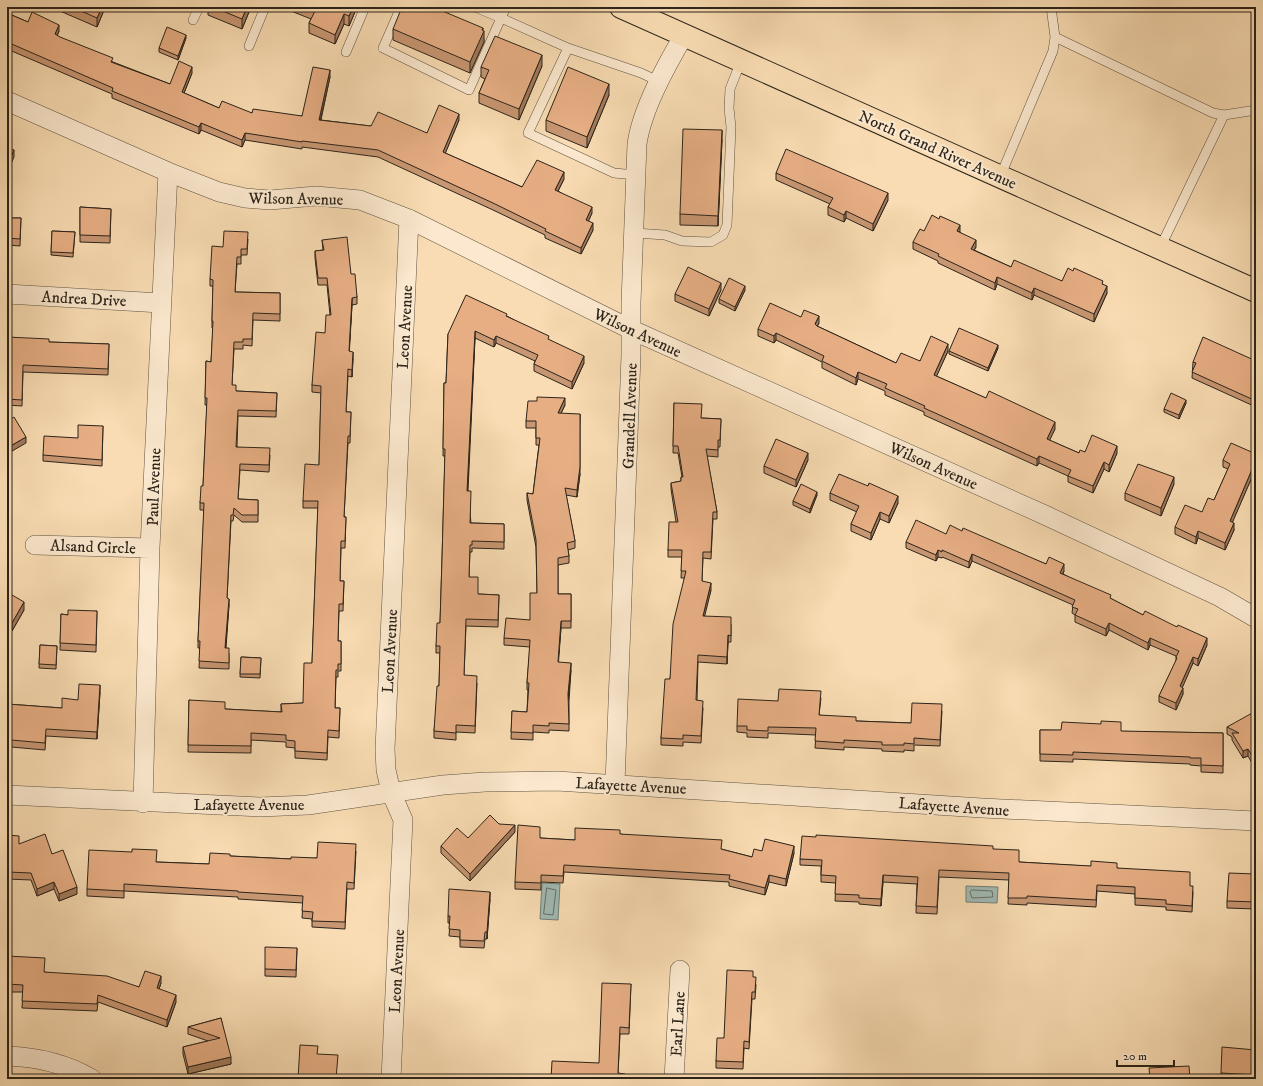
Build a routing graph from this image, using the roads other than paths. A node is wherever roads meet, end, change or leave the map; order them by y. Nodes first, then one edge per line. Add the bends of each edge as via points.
1 (199, 7) edge
2 (266, 7) edge
3 (365, 7) edge
4 (401, 7) edge
5 (475, 7) edge
6 (506, 7) edge
7 (620, 7) edge
8 (1051, 7) edge
9 (501, 18) junction
10 (193, 20) dead end
11 (684, 35) junction
12 (1055, 37) junction
13 (249, 46) dead end
14 (568, 48) junction
15 (346, 52) dead end
16 (741, 61) junction
17 (660, 82) junction
18 (7, 101) edge
19 (1256, 110) edge
20 (1224, 115) junction
21 (168, 172) junction
22 (636, 175) junction
23 (1000, 177) junction
24 (409, 219) junction
25 (635, 233) junction
26 (1160, 248) junction
27 (1256, 291) edge
28 (7, 294) edge
29 (161, 303) junction
30 (632, 330) junction
31 (35, 545) dead end
32 (150, 548) junction
33 (1256, 618) edge
34 (614, 784) junction
35 (391, 792) junction
36 (7, 795) edge
37 (143, 803) junction
38 (1256, 821) edge
39 (680, 970) dead end
40 (7, 1056) edge
41 (92, 1079) edge
42 (391, 1079) edge
43 (674, 1079) edge

1 - 10 lane
2 - 13 lane
3 - 15 lane
4 - 9 lane via 383,48 469,90
5 - 9 lane
6 - 9 lane
7 - 11 main road, North Grand River Avenue
8 - 12 lane
9 - 14 lane
11 - 16 main road, North Grand River Avenue
11 - 17 street, Grandell Avenue via 666,65
12 - 20 lane via 1212,113
12 - 23 lane via 1054,51
14 - 17 lane
14 - 22 lane via 528,133 614,173
16 - 23 main road, North Grand River Avenue
16 - 25 lane via 730,89 727,225 723,235 711,242 682,241 665,235
17 - 22 street, Grandell Avenue via 640,126
18 - 21 street, Wilson Avenue
19 - 20 lane
20 - 26 lane
21 - 24 street, Wilson Avenue via 219,192 245,198 270,200 316,196 360,200
21 - 29 street, Paul Avenue
22 - 25 street, Grandell Avenue
23 - 26 main road, North Grand River Avenue
24 - 30 street, Wilson Avenue
24 - 35 street, Leon Avenue via 385,749
25 - 30 street, Grandell Avenue
26 - 27 main road, North Grand River Avenue
28 - 29 street, Andrea Drive
29 - 32 street, Paul Avenue
30 - 33 street, Wilson Avenue via 1055,520 1220,597
30 - 34 street, Grandell Avenue
31 - 32 street, Alsand Circle
32 - 37 street, Paul Avenue
34 - 35 street, Lafayette Avenue via 557,781 485,782
34 - 38 street, Lafayette Avenue via 982,808
35 - 37 street, Lafayette Avenue via 308,805 260,807
35 - 42 street, Leon Avenue via 403,820
36 - 37 street, Lafayette Avenue
39 - 43 street, Earl Lane
40 - 41 street via 34,1057 59,1064

